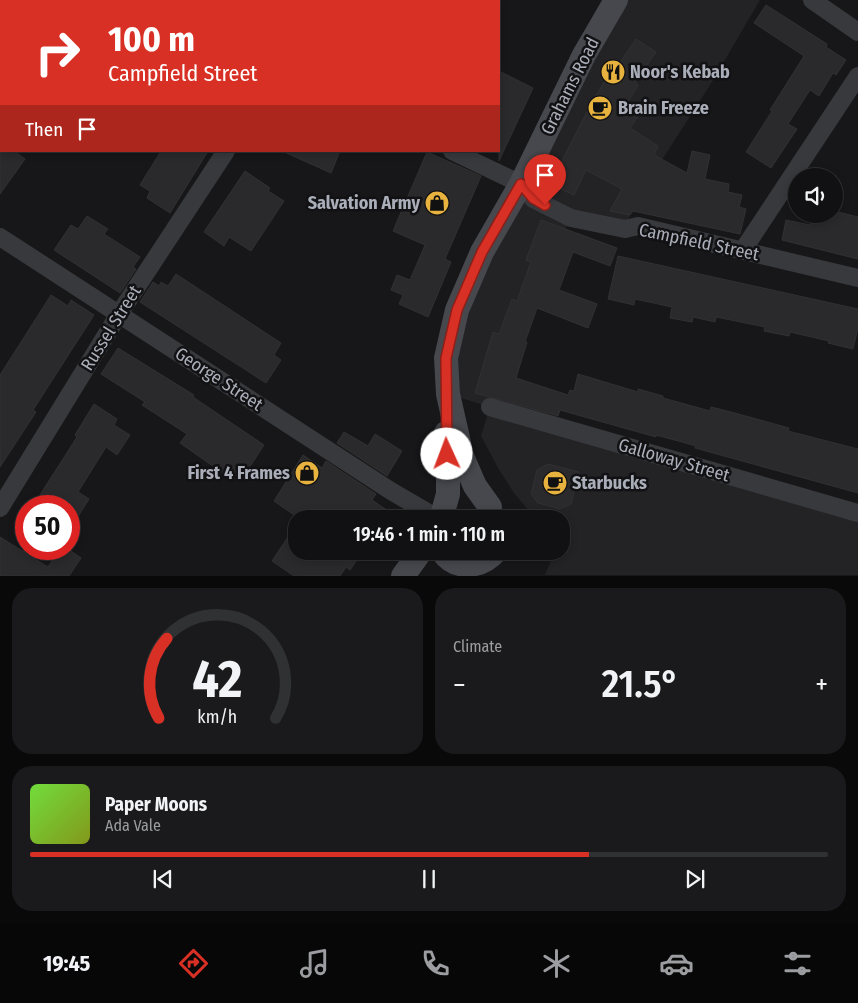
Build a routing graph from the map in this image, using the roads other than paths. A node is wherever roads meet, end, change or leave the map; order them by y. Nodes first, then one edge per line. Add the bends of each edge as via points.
1 (616, 0) edge
2 (812, 0) edge
3 (858, 32) edge
4 (858, 76) edge
5 (225, 152) edge
6 (454, 152) edge
7 (521, 184) junction
8 (0, 236) edge
9 (743, 250) junction
10 (858, 278) edge
11 (119, 314) junction
12 (448, 394) junction
13 (490, 407) dead end
14 (0, 508) edge
15 (427, 510) edge
16 (442, 510) edge
17 (446, 510) edge
18 (490, 510) edge
19 (492, 510) edge
20 (858, 513) edge
21 (415, 560) edge
22 (487, 560) edge
23 (453, 570) edge
24 (403, 576) edge

1 - 7 main road, Grahams Road via 584,55
2 - 3 street
4 - 9 street
5 - 11 street, Russel Street
6 - 7 street, Campfield Street
7 - 9 street, Campfield Street via 533,198 570,218 626,229 638,226
7 - 12 main road, Grahams Road via 482,252 457,310 446,358
8 - 11 street, George Street
9 - 10 street, Campfield Street
11 - 14 street, Russel Street
11 - 15 street, George Street via 391,491
12 - 16 main road, Grahams Road via 448,494
12 - 19 main road, Grahams Road via 462,456 475,486
13 - 20 street, Galloway Street
17 - 18 main road via 453,503 467,500 478,501
21 - 24 main road
22 - 23 main road

